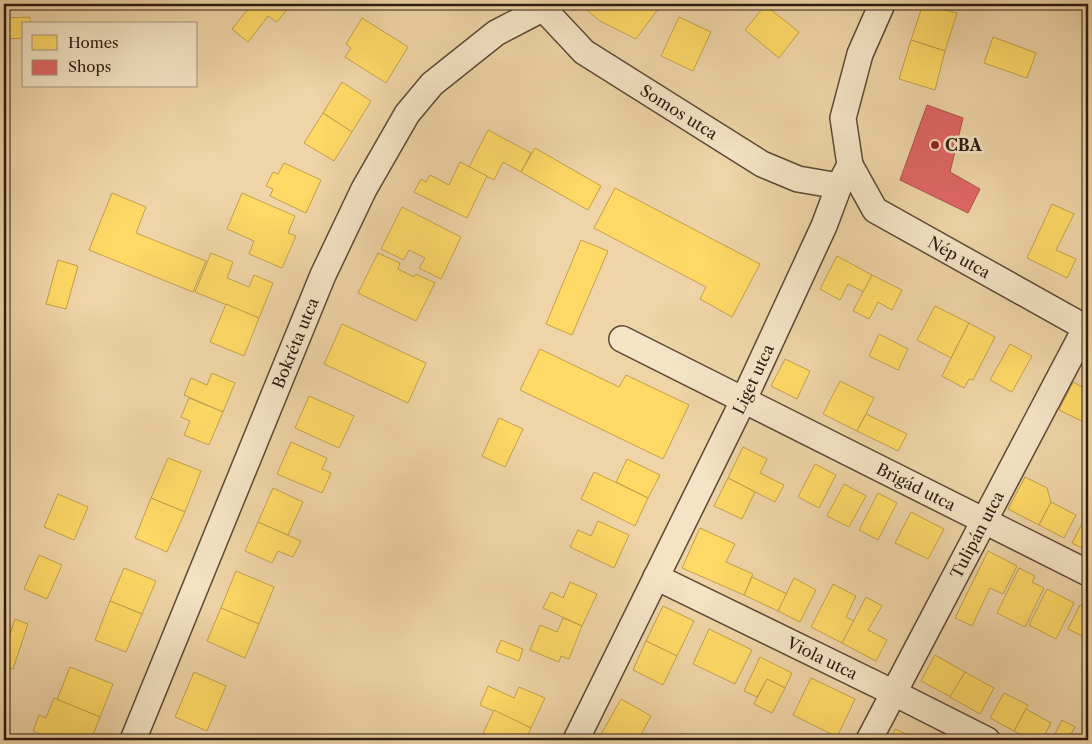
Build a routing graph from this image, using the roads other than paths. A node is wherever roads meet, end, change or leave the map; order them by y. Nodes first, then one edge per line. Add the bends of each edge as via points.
1 (882, 4) edge
2 (540, 6) edge
3 (845, 176) junction
4 (1087, 328) edge
5 (622, 338) dead end
6 (744, 399) junction
7 (984, 520) junction
8 (1088, 574) edge
9 (656, 577) junction
10 (894, 692) junction
11 (133, 740) edge
12 (576, 740) edge
13 (869, 740) edge
14 (987, 740) edge

1 - 3 street, Liget utca via 860,54 843,118
2 - 3 street, Somos utca via 584,52 762,164 798,179
2 - 11 street, Bokréta utca via 496,33 432,84 406,114 364,189 323,275
3 - 4 street, Nép utca via 875,210
3 - 6 street, Liget utca
4 - 7 street, Tulipán utca
5 - 6 street, Brigád utca
6 - 7 street, Brigád utca
6 - 9 street, Liget utca
7 - 8 street, Brigád utca
7 - 10 street, Tulipán utca
9 - 10 street, Viola utca
9 - 12 street, Liget utca
10 - 13 street, Tulipán utca
10 - 14 street, Viola utca

